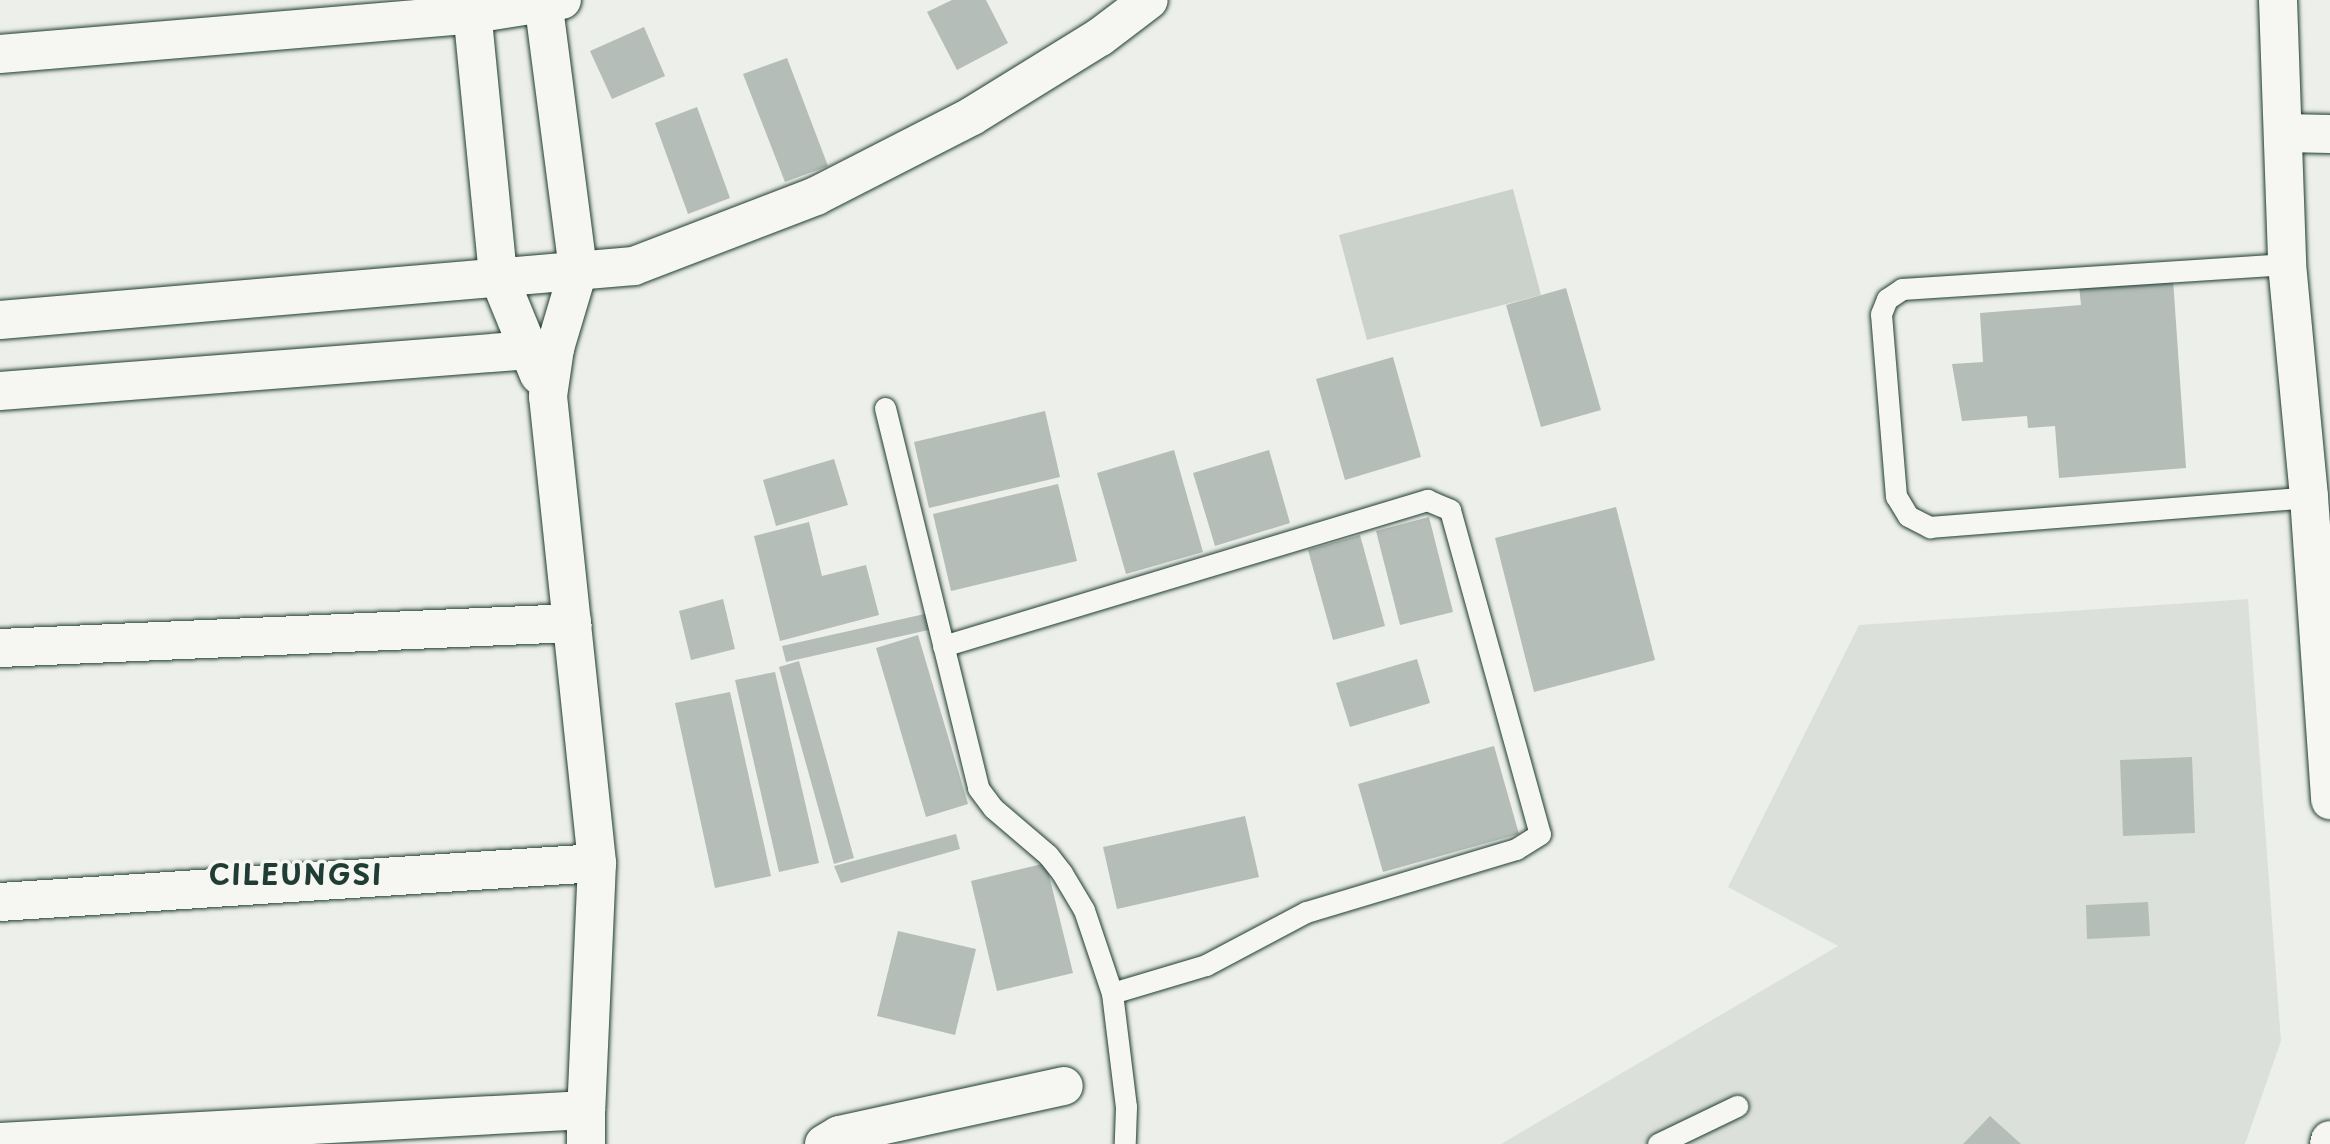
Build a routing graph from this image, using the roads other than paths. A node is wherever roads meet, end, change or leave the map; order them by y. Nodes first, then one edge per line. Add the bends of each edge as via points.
1 (1149, 0) edge
2 (2278, 0) edge
3 (550, 2) edge
4 (472, 7) edge
5 (0, 54) edge
6 (2285, 133) junction
7 (2330, 134) edge
8 (2287, 264) junction
9 (579, 271) junction
10 (498, 275) junction
11 (0, 320) edge
12 (543, 350) junction
13 (0, 391) edge
14 (885, 408) dead end
15 (2320, 495) edge
16 (572, 623) junction
17 (943, 646) junction
18 (0, 648) edge
19 (2330, 800) edge
20 (597, 863) junction
21 (0, 902) edge
22 (1112, 993) junction
23 (1063, 1086) dead end
24 (1737, 1106) dead end
25 (586, 1127) edge
26 (0, 1142) edge
27 (824, 1144) edge
28 (1125, 1144) edge
29 (1658, 1144) edge

1 - 9 street via 1100,37 972,116 816,196 634,266
2 - 6 street
3 - 4 street
3 - 9 street
4 - 5 street
4 - 10 street
6 - 7 street
6 - 8 street
8 - 15 street
8 - 15 lane via 1902,289 1887,299 1881,314 1896,496 1908,516 1930,527
9 - 10 street
9 - 12 street
10 - 11 street
10 - 12 street
12 - 13 street
12 - 16 street
14 - 17 lane
15 - 19 street
16 - 18 street
16 - 20 street
17 - 22 lane via 978,788 1062,873 1084,910
17 - 22 lane via 1427,500 1450,510 1540,834 1516,849 1306,912 1206,965
20 - 21 street
20 - 25 street
22 - 28 lane via 1126,1107
23 - 27 street via 839,1135
24 - 29 lane
25 - 26 street

